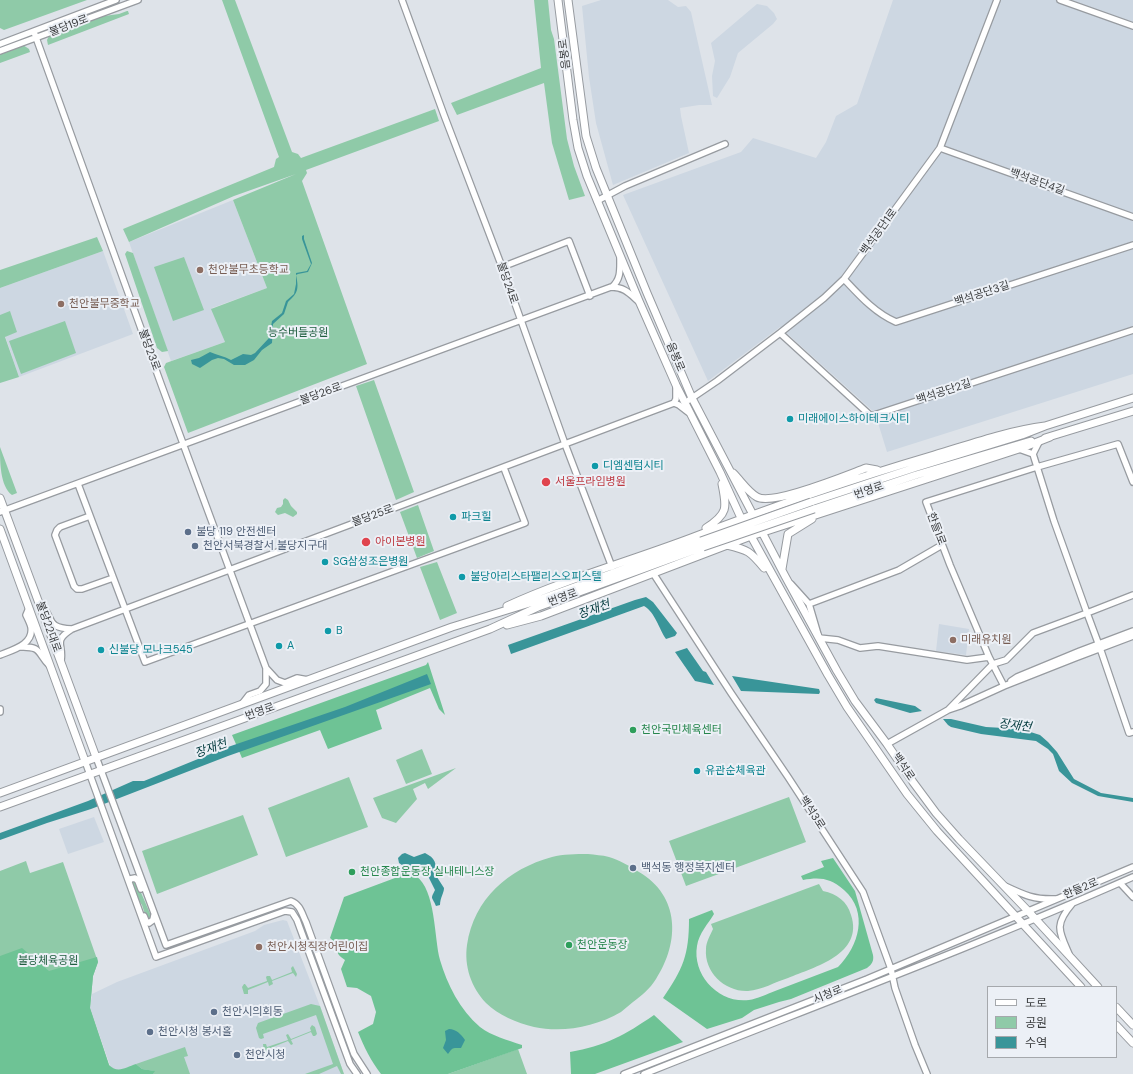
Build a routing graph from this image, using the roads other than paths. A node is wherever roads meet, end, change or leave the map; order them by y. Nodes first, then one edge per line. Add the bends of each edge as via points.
1 (116, 0) edge
2 (138, 0) edge
3 (402, 0) edge
4 (558, 0) edge
5 (568, 0) edge
6 (997, 0) edge
7 (1060, 0) edge
8 (1133, 26) edge
9 (34, 32) junction
10 (36, 38) junction
11 (0, 44) edge
12 (0, 51) edge
13 (725, 144) dead end
14 (940, 148) junction
15 (606, 196) junction
16 (597, 201) junction
17 (1133, 216) edge
18 (1133, 244) edge
19 (620, 256) junction
20 (502, 267) junction
21 (844, 279) junction
22 (611, 287) junction
23 (590, 296) junction
24 (638, 301) junction
25 (520, 320) junction
26 (1133, 330) edge
27 (780, 333) junction
28 (676, 386) junction
29 (692, 398) junction
30 (1133, 398) edge
31 (684, 402) junction
32 (674, 403) junction
33 (1133, 411) edge
34 (690, 414) junction
35 (1045, 426) junction
36 (1050, 437) junction
37 (1039, 442) junction
38 (565, 444) junction
39 (184, 445) junction
40 (1019, 449) junction
41 (1033, 454) junction
42 (1037, 467) junction
43 (504, 468) junction
44 (728, 468) junction
45 (880, 471) junction
46 (720, 472) junction
47 (1133, 480) edge
48 (78, 484) junction
49 (0, 498) edge
50 (797, 499) junction
51 (817, 511) junction
52 (2, 512) edge
53 (753, 514) junction
54 (90, 516) junction
55 (741, 518) junction
56 (804, 519) junction
57 (717, 527) junction
58 (0, 529) edge
59 (762, 532) junction
60 (751, 536) junction
61 (690, 538) junction
62 (702, 544) junction
63 (726, 545) junction
64 (942, 545) junction
65 (612, 567) junction
66 (229, 569) junction
67 (653, 573) junction
68 (783, 573) junction
69 (113, 578) junction
70 (775, 581) junction
71 (1133, 595) edge
72 (39, 603) junction
73 (809, 604) junction
74 (29, 608) junction
75 (124, 608) junction
76 (1087, 613) junction
77 (485, 616) junction
78 (250, 624) junction
79 (72, 629) junction
80 (490, 629) junction
81 (1133, 631) edge
82 (1133, 636) edge
83 (819, 638) junction
84 (1099, 646) junction
85 (20, 647) junction
86 (0, 655) edge
87 (989, 657) junction
88 (61, 663) junction
89 (992, 664) junction
90 (51, 667) junction
91 (266, 668) junction
92 (308, 680) junction
93 (1004, 686) junction
94 (241, 705) junction
95 (948, 710) junction
96 (1133, 732) edge
97 (887, 744) junction
98 (96, 757) junction
99 (85, 761) junction
100 (101, 770) junction
101 (90, 773) junction
102 (0, 793) edge
103 (0, 807) edge
104 (1133, 867) edge
105 (1133, 877) edge
106 (129, 882) junction
107 (1120, 883) junction
108 (1002, 884) junction
109 (1133, 897) edge
110 (148, 898) junction
111 (1060, 899) junction
112 (136, 903) junction
113 (1073, 903) junction
114 (1029, 912) junction
115 (154, 915) junction
116 (1016, 917) junction
117 (1035, 918) junction
118 (1022, 924) junction
119 (1070, 956) junction
120 (891, 969) junction
121 (892, 976) junction
122 (1080, 986) edge
123 (1097, 986) edge
124 (1117, 1008) edge
125 (1117, 1025) edge
126 (1133, 1025) edge
127 (1133, 1043) edge
128 (648, 1065) junction
129 (651, 1073) edge
130 (357, 1074) edge
131 (367, 1074) edge
132 (624, 1074) edge
133 (644, 1074) edge
134 (927, 1074) edge

1 - 9 street, 불당19로
2 - 10 street, 불당19로
3 - 20 street, 불당24로
4 - 16 main road, 음봉로 via 578,148
5 - 15 main road, 음봉로 via 586,136
6 - 14 street, 백석공단1로
7 - 8 street
9 - 10 street, 불당23로
9 - 11 street, 불당19로
10 - 12 street, 불당19로
10 - 39 street, 불당23로
13 - 15 street
14 - 17 street, 백석공단4길
14 - 21 street, 백석공단1로
15 - 16 street
15 - 29 main road, 음봉로
16 - 19 main road, 음봉로
18 - 21 street, 백석공단3길 via 896,322 872,308
19 - 22 street via 620,277
19 - 24 main road, 음봉로
20 - 23 street via 570,241
20 - 25 street, 불당24로
21 - 27 street, 백석공단1로
22 - 23 street, 불당26로
22 - 24 street via 626,290
23 - 25 street, 불당26로
24 - 28 main road, 음봉로
25 - 38 street, 불당24로
25 - 39 street, 불당26로
26 - 27 street, 백석공단2길 via 872,416
27 - 29 street, 백석공단1로
28 - 31 main road, 음봉로
28 - 32 street
29 - 31 street, 백석공단1로
29 - 44 main road, 음봉로
30 - 35 main road, 번영로
31 - 34 main road, 음봉로
32 - 34 street
32 - 38 street, 불당25로
33 - 36 main road, 번영로
34 - 46 main road, 음봉로
35 - 45 main road via 1017,430
35 - 62 main road, 번영로, bridge via 811,502
36 - 37 main road
36 - 51 main road, 번영로 via 1020,443 923,472
37 - 40 main road
37 - 41 street
38 - 43 street, 불당25로
38 - 65 street, 불당24로
39 - 48 street, 불당26로
39 - 66 street, 불당23로
40 - 41 street
40 - 51 main road
41 - 42 street
42 - 47 street via 1118,444
42 - 64 street, 한들1로 via 926,502
42 - 76 street
43 - 66 street, 불당25로
43 - 78 street via 525,523
44 - 45 main road via 752,494 769,499 787,496 866,468
44 - 53 main road, 음봉로
45 - 50 main road
46 - 55 main road, 음봉로
46 - 61 main road via 726,506 722,516
48 - 52 street, 불당26로
48 - 54 street
49 - 52 main road, 불당22대로
50 - 53 main road
50 - 56 main road via 793,503 792,511 797,517
51 - 56 main road
51 - 62 main road, 번영로, bridge
51 - 68 main road via 788,534
52 - 72 main road, 불당22대로
53 - 55 main road
53 - 59 main road, 백석로
54 - 69 street
54 - 69 street via 57,530 56,535 74,586 82,589
55 - 57 main road
55 - 60 main road, 백석로
56 - 59 main road
57 - 61 main road
57 - 63 main road via 724,529 728,534 730,541
58 - 74 main road, 불당22대로
59 - 60 main road
59 - 68 main road, 백석로
60 - 63 main road
60 - 70 main road, 백석로
61 - 65 main road
62 - 77 main road, 번영로
62 - 80 main road, 번영로 via 538,607
63 - 67 main road
63 - 70 main road via 752,553
64 - 73 street via 899,570
64 - 87 street, 한들1로
65 - 77 main road via 536,592
66 - 75 street, 불당25로
66 - 78 street, 불당23로
67 - 80 main road via 541,616
67 - 120 street, 백석3로 via 863,892
68 - 73 street
68 - 83 main road, 백석로
69 - 75 street
70 - 116 main road, 백석로 via 847,707 907,794 937,831
71 - 76 street
72 - 79 street via 45,608 53,625 61,629
72 - 88 main road, 불당22대로
73 - 83 street
74 - 85 street via 26,615 31,635
74 - 90 main road, 불당22대로
75 - 78 street via 145,662
75 - 79 street, 불당25로
76 - 84 street
76 - 89 street via 1033,633 1006,660
77 - 92 main road, 번영로
78 - 91 street, 불당23로
79 - 88 street via 64,634 60,641
80 - 100 main road, 번영로
81 - 84 street
82 - 84 street
83 - 87 street via 838,640 860,648 878,646 967,660
83 - 97 main road, 백석로 via 855,701
84 - 93 street
84 - 96 street via 1129,733
85 - 86 street
85 - 90 street via 30,646 37,649
87 - 89 street, 한들1로
88 - 98 main road, 불당22대로
89 - 93 street, 한들1로
89 - 95 street
90 - 99 main road, 불당22대로
91 - 92 street via 277,680
91 - 94 street via 266,684 260,691 249,695
92 - 94 main road, 번영로
93 - 95 street
94 - 98 main road, 번영로
95 - 97 street
97 - 108 main road, 백석로 via 936,813
98 - 99 main road, 번영로
98 - 100 street
99 - 101 street
99 - 102 main road, 번영로
100 - 101 main road, 번영로
100 - 110 street
101 - 103 main road, 번영로
101 - 106 street
104 - 111 street, 한들2로
105 - 107 street, 한들2로
106 - 110 street via 131,878 137,879
106 - 112 street
107 - 109 street
107 - 113 street, 한들2로
108 - 111 street via 1040,900
108 - 114 main road, 백석로
110 - 115 street
111 - 114 street, 한들2로
112 - 115 street via 141,906 146,921 152,922
112 - 130 street via 156,958 285,912 292,912 350,1064
113 - 117 street, 한들2로
113 - 119 street via 1060,922 1060,933
114 - 116 street, 시청로
114 - 117 main road, 백석로
115 - 131 street via 166,945 291,901 296,902 306,922 354,1054
116 - 118 main road, 백석로
116 - 120 street, 시청로
117 - 118 street, 시청로
117 - 119 main road, 백석로
118 - 121 street, 시청로
118 - 122 main road, 백석로
119 - 123 main road, 백석로
120 - 121 street, 백석3로
120 - 128 street, 시청로
121 - 129 street, 시청로
121 - 134 street, 백석3로
124 - 126 main road
125 - 127 main road
128 - 129 street
128 - 132 street, 시청로
129 - 133 street, 시청로

